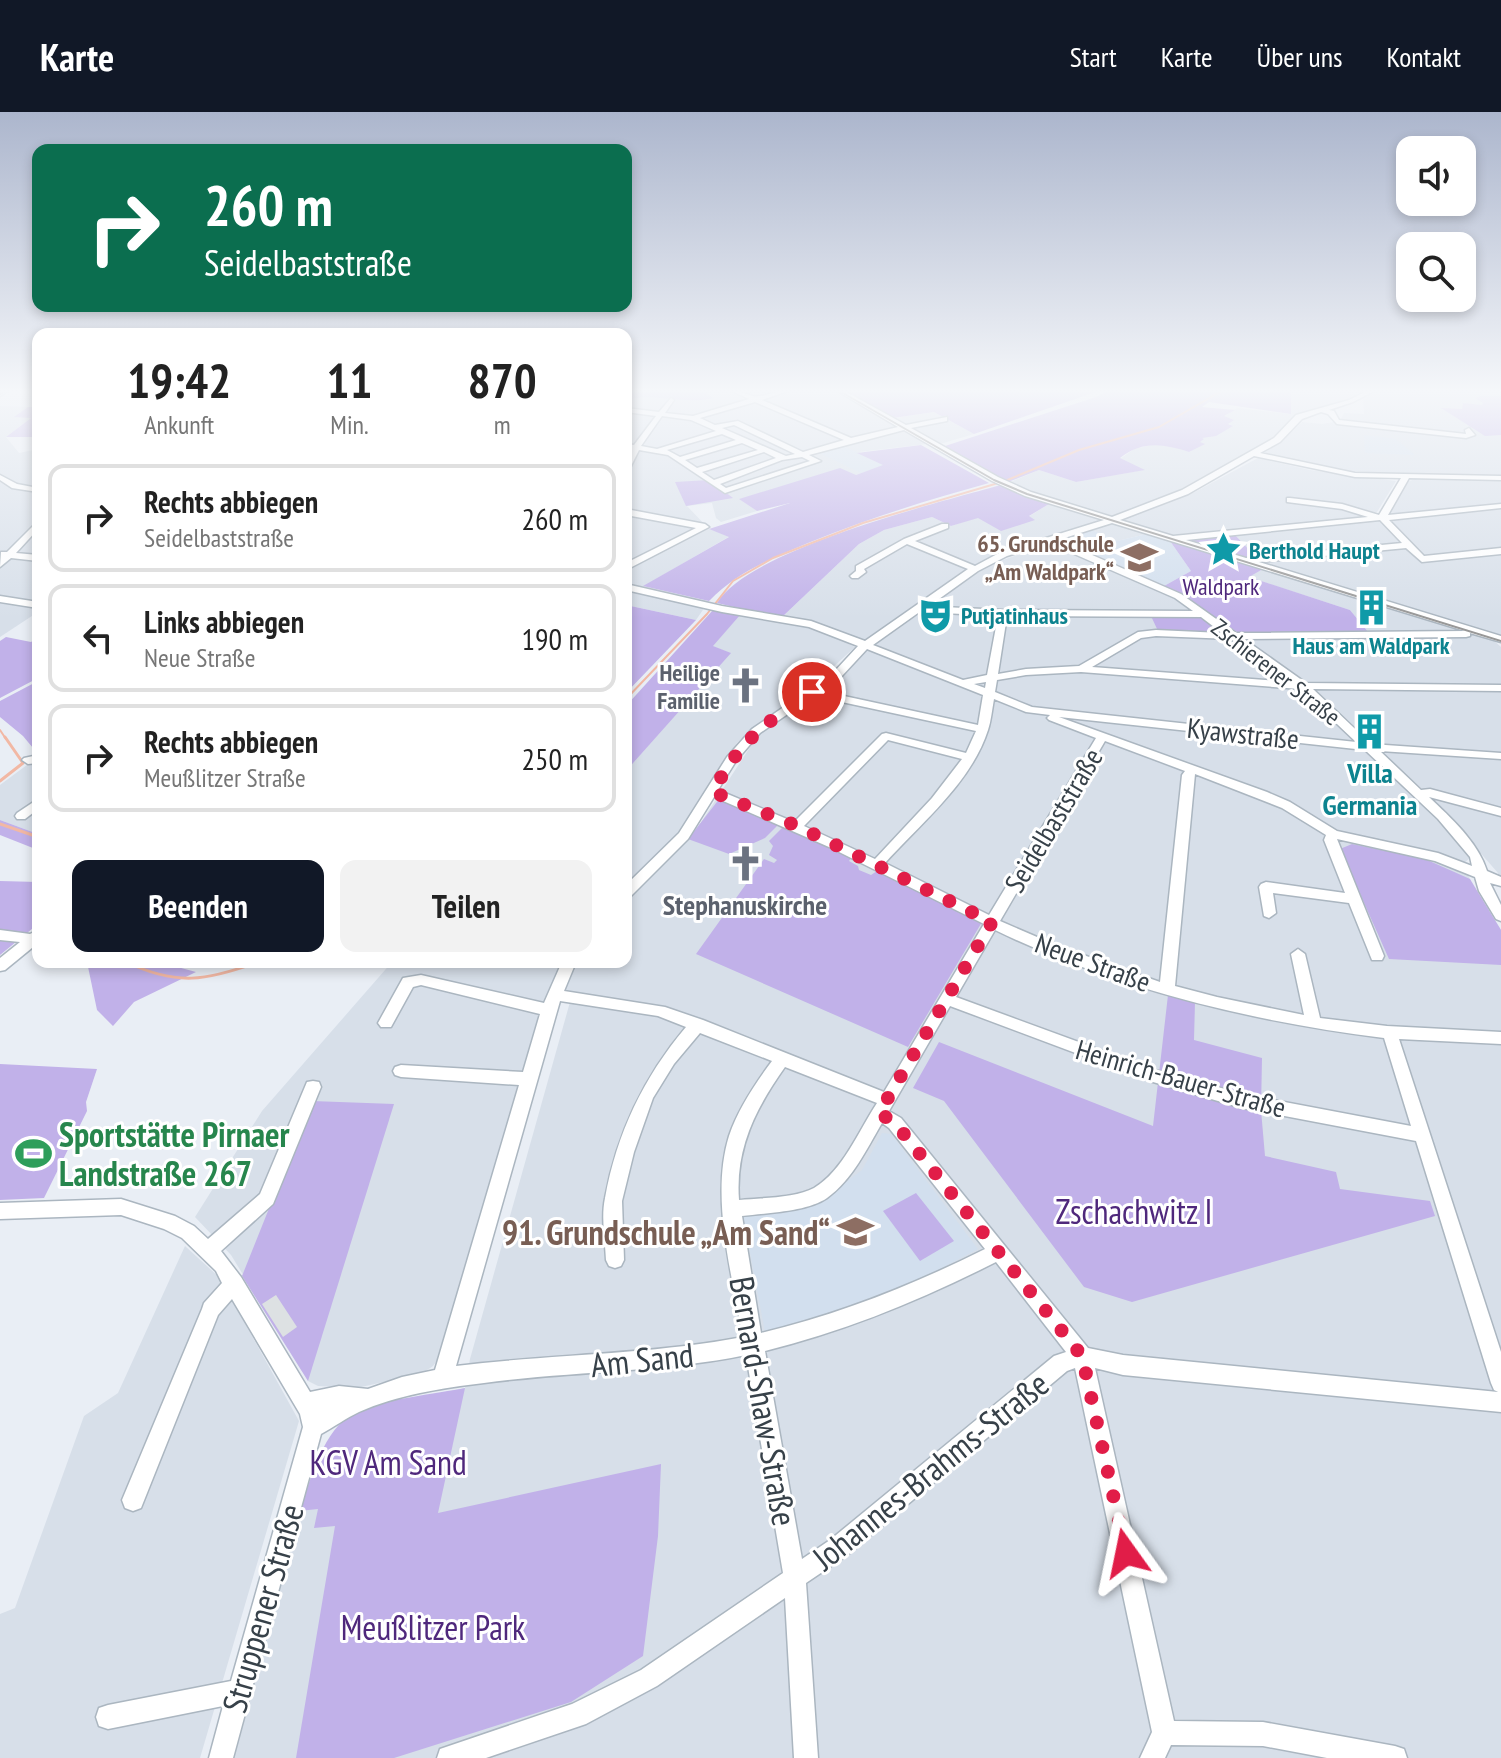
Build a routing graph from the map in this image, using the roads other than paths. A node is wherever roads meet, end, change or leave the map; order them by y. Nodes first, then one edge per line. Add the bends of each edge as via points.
1 (690, 466) edge
2 (714, 466) edge
3 (761, 466) edge
4 (802, 466) edge
5 (972, 466) edge
6 (1233, 466) edge
7 (1305, 466) edge
8 (697, 471) junction
9 (0, 477) edge
10 (1406, 477) junction
11 (1501, 478) edge
12 (714, 483) junction
13 (32, 489) edge
14 (1290, 500) dead end
15 (1501, 506) edge
16 (632, 513) edge
17 (1382, 517) junction
18 (1111, 520) junction
19 (945, 526) dead end
20 (32, 529) edge
21 (1171, 539) junction
22 (1051, 540) junction
23 (907, 541) junction
24 (1409, 545) junction
25 (1496, 551) edge
26 (5, 554) edge
27 (32, 557) edge
28 (1501, 559) edge
29 (1246, 562) junction
30 (0, 564) edge
31 (632, 564) edge
32 (975, 569) junction
33 (855, 576) dead end
34 (632, 588) edge
35 (0, 599) edge
36 (32, 604) edge
37 (925, 605) junction
38 (1003, 613) junction
39 (1202, 614) junction
40 (1148, 615) junction
41 (1472, 631) junction
42 (1156, 633) junction
43 (1234, 636) junction
44 (1499, 638) edge
45 (867, 645) junction
46 (1081, 669) junction
47 (991, 678) junction
48 (964, 682) junction
49 (1302, 685) junction
50 (1501, 688) edge
51 (812, 692) junction
52 (988, 694) junction
53 (1030, 710) junction
54 (983, 729) junction
55 (1103, 735) junction
56 (1369, 747) junction
57 (1501, 756) edge
58 (970, 757) junction
59 (1193, 768) junction
60 (713, 792) junction
61 (1419, 794) junction
62 (32, 808) edge
63 (1501, 812) edge
64 (21, 816) dead end
65 (797, 826) junction
66 (1333, 834) junction
67 (876, 865) junction
68 (1481, 873) junction
69 (1501, 882) edge
70 (632, 884) edge
71 (1352, 899) junction
72 (1269, 913) dead end
73 (1501, 916) edge
74 (992, 922) junction
75 (0, 935) edge
76 (32, 937) edge
77 (32, 940) edge
78 (1298, 954) dead end
79 (1377, 956) dead end
80 (0, 966) edge
81 (566, 968) edge
82 (1167, 989) junction
83 (947, 999) junction
84 (552, 1002) junction
85 (1313, 1022) junction
86 (386, 1023) dead end
87 (698, 1024) junction
88 (1390, 1034) junction
89 (1500, 1039) edge
90 (783, 1058) junction
91 (401, 1071) dead end
92 (528, 1079) junction
93 (313, 1087) dead end
94 (883, 1106) junction
95 (1421, 1135) junction
96 (734, 1209) junction
97 (0, 1211) edge
98 (209, 1250) junction
99 (998, 1252) junction
100 (615, 1260) dead end
101 (234, 1283) junction
102 (755, 1344) junction
103 (1082, 1356) junction
104 (443, 1378) junction
105 (1501, 1383) edge
106 (367, 1397) junction
107 (1501, 1402) edge
108 (306, 1403) junction
109 (313, 1427) junction
110 (133, 1500) dead end
111 (795, 1580) junction
112 (240, 1691) junction
113 (108, 1717) dead end
114 (1164, 1733) junction
115 (221, 1758) edge
116 (449, 1758) edge
117 (806, 1758) edge
118 (1152, 1758) edge
119 (1395, 1758) edge

1 - 8 street
2 - 8 street
3 - 12 street
4 - 12 street via 725,491
5 - 18 street via 1005,485
6 - 18 street via 1185,492
7 - 10 street
8 - 12 street
9 - 13 street
10 - 11 street
10 - 17 street
14 - 17 street
15 - 17 street
16 - 31 street via 705,527
17 - 21 street
17 - 24 street
18 - 21 street
18 - 22 street
19 - 23 street
20 - 26 street
21 - 29 street
22 - 32 street
22 - 39 street, Zschierener Straße via 1169,591
23 - 32 street
23 - 33 street via 859,568
24 - 25 street via 1422,559
24 - 29 street
25 - 28 street
26 - 27 street
26 - 30 street
29 - 41 street
32 - 37 street
34 - 45 street, Kyawstraße via 808,623
35 - 36 street
37 - 38 street
37 - 45 street
38 - 40 street
38 - 47 street
39 - 40 street
39 - 43 street, Zschierener Straße
40 - 42 street
41 - 43 street
41 - 44 street
42 - 43 street
42 - 46 street via 1138,635
43 - 49 street, Zschierener Straße
45 - 48 street, Kyawstraße
45 - 51 street
46 - 47 street
46 - 49 street
47 - 48 street
47 - 52 street
48 - 52 street, Kyawstraße
49 - 50 street
49 - 56 street, Zschierener Straße
51 - 54 street
51 - 60 street via 756,731 731,759
52 - 53 street, Kyawstraße
52 - 54 street
53 - 55 street
53 - 56 street, Kyawstraße
54 - 58 street
55 - 59 street
55 - 74 street, Seidelbaststraße
56 - 57 street, Kyawstraße
56 - 61 street, Zschierener Straße
58 - 65 street via 886,736
58 - 67 street
59 - 66 street via 1286,805
59 - 82 street via 1188,775
60 - 65 street, Neue Straße
60 - 70 street via 684,836
61 - 63 street
61 - 68 street, Zschierener Straße via 1476,856
62 - 64 street
65 - 67 street, Neue Straße
66 - 68 street via 1438,857
66 - 71 street via 1330,840
67 - 74 street, Neue Straße
68 - 69 street
68 - 73 street, Zschierener Straße
71 - 72 street via 1265,880
71 - 79 street
74 - 82 street, Neue Straße
74 - 83 street, Seidelbaststraße
75 - 76 street
77 - 80 street
78 - 85 street
81 - 84 street
82 - 85 street, Neue Straße
83 - 94 street, Seidelbaststraße
83 - 95 street, Heinrich-Bauer-Straße via 1153,1076 1242,1101
84 - 86 street via 421,980 408,982
84 - 87 street via 660,1011
84 - 92 street
85 - 88 street, Neue Straße
87 - 90 street
87 - 100 street via 646,1096 626,1152 613,1201
88 - 89 street, Neue Straße
88 - 95 street
90 - 94 street
90 - 96 street, Bernard-Shaw-Straße via 747,1107 733,1148
91 - 92 street
92 - 104 street
93 - 98 street via 267,1199
94 - 96 street, Seidelbaststraße via 847,1168 819,1194
94 - 99 street
95 - 105 street
96 - 102 street, Bernard-Shaw-Straße
97 - 98 street via 134,1209 169,1222
98 - 101 street
99 - 102 street, Am Sand via 911,1296 836,1325
99 - 103 street
101 - 108 street
101 - 110 street via 211,1309
102 - 104 street, Am Sand
102 - 111 street, Bernard-Shaw-Straße
103 - 107 street via 1123,1365
103 - 111 street, Johannes-Brahms-Straße via 1061,1363
103 - 114 street
104 - 106 street, Am Sand
106 - 108 street, Am Sand
106 - 109 street, Am Sand
108 - 109 street
109 - 112 street, Struppener Straße
111 - 116 street, Johannes-Brahms-Straße via 605,1702
111 - 117 street, Bernard-Shaw-Straße
112 - 113 street
112 - 115 street, Struppener Straße
114 - 118 street
114 - 119 street via 1263,1734

